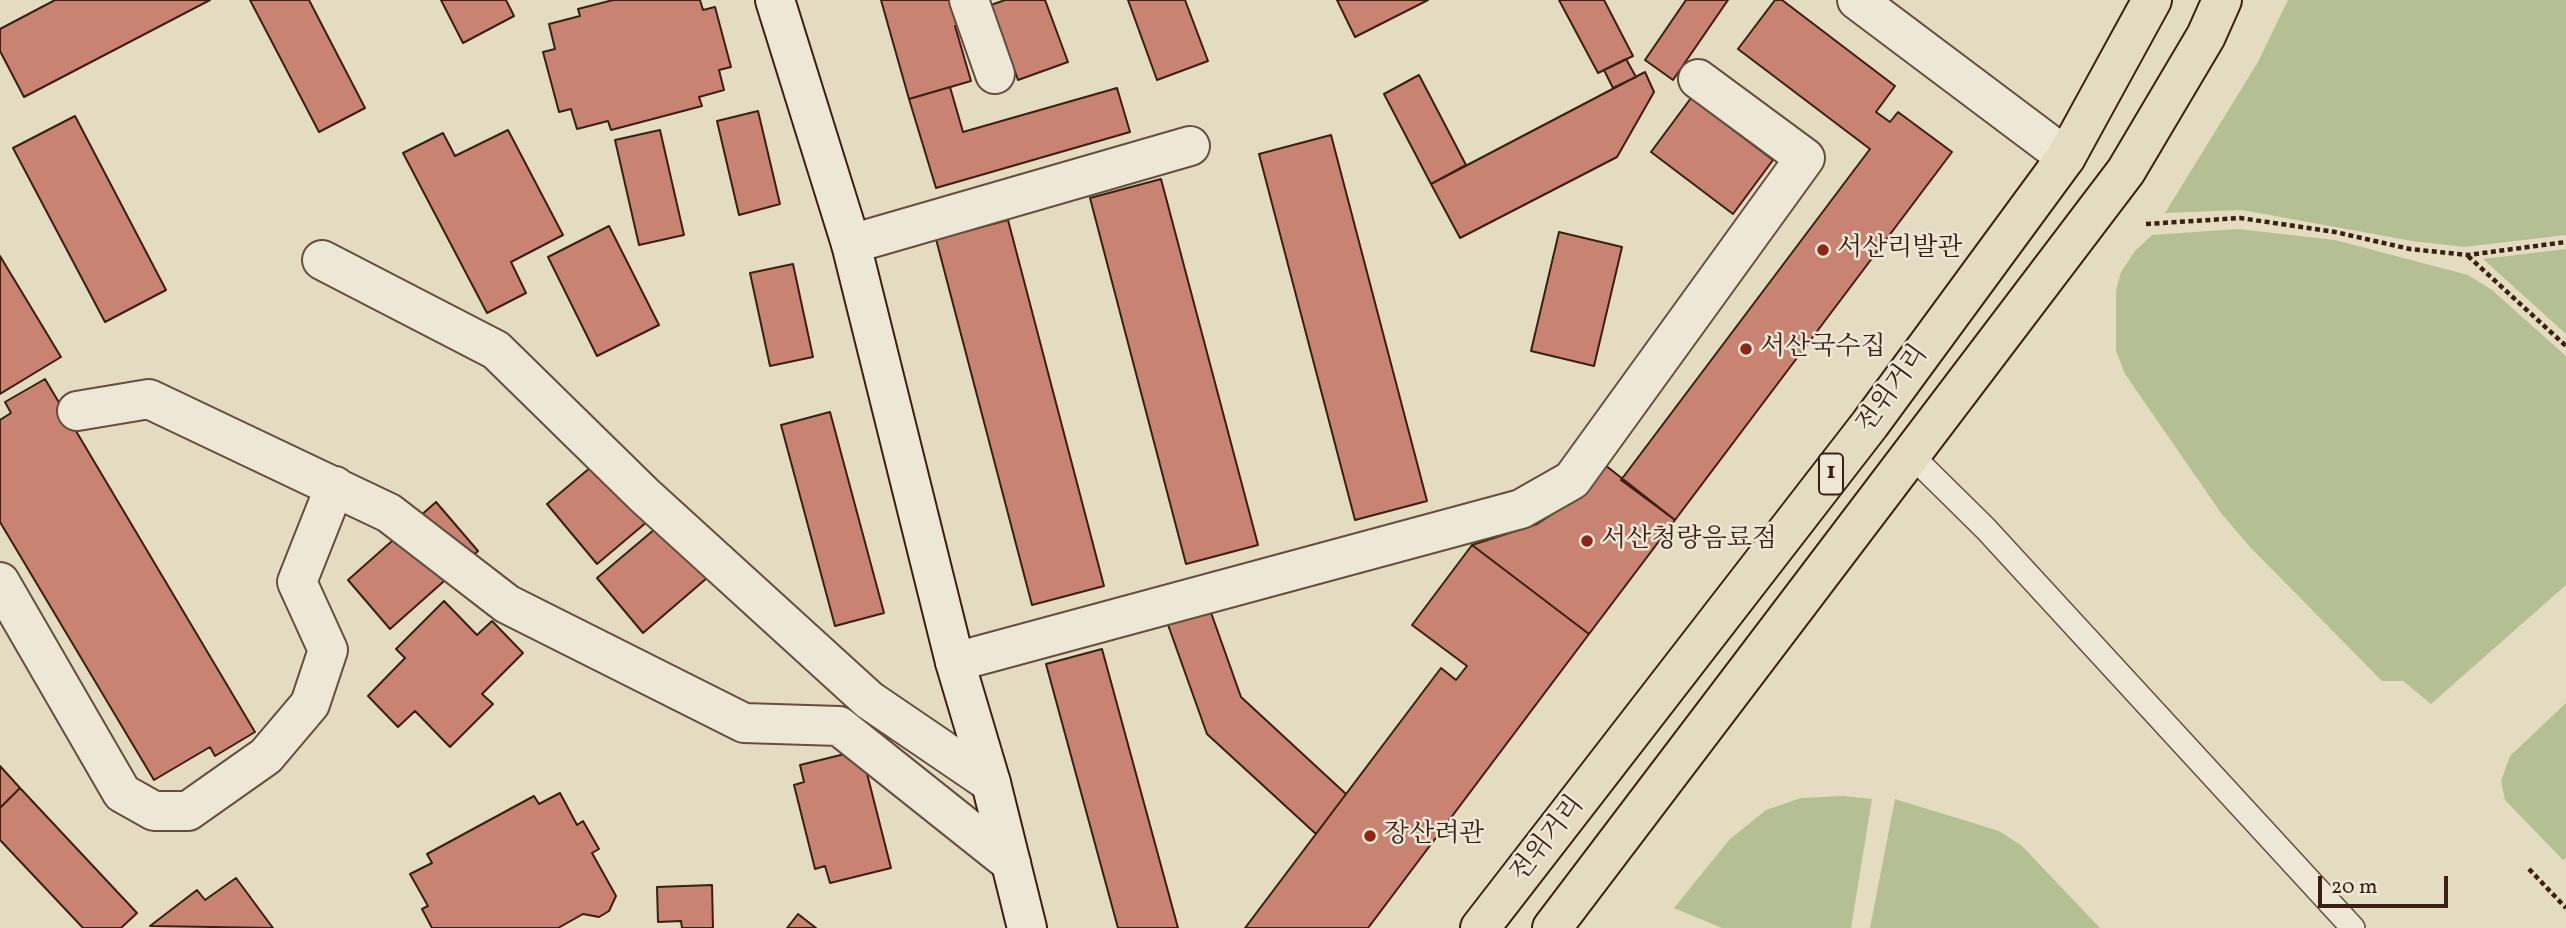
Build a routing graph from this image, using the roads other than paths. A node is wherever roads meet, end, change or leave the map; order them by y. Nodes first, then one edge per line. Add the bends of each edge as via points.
1 (775, 0) edge
2 (969, 0) edge
3 (1857, 0) edge
4 (2152, 0) edge
5 (2222, 0) edge
6 (995, 74) dead end
7 (1698, 79) dead end
8 (1190, 146) dead end
9 (2066, 157) junction
10 (851, 244) junction
11 (322, 260) dead end
12 (77, 411) dead end
13 (1911, 455) junction
14 (335, 486) junction
15 (0, 582) edge
16 (955, 662) junction
17 (991, 783) junction
18 (1011, 863) junction
19 (1027, 928) edge
20 (1480, 928) edge
21 (1552, 928) edge
22 (2353, 928) edge

1 - 10 street
2 - 6 street
3 - 9 street
4 - 9 main road, 전위거리 / 1
5 - 13 main road, 전위거리 / 1 via 2206,36 2126,170
7 - 16 street via 1805,158 1572,480 1521,509
8 - 10 street
9 - 20 main road, 전위거리 / 1 via 1870,424
10 - 16 street
11 - 17 street via 496,350 644,495 869,700
12 - 14 street via 149,399
13 - 21 main road, 전위거리 / 1
13 - 22 lane via 1986,529
14 - 15 street via 297,582 328,650 310,704 266,756 188,811 153,811 122,793
14 - 18 street via 389,513 507,604 744,723 839,726
16 - 17 street
17 - 18 street
18 - 19 street

